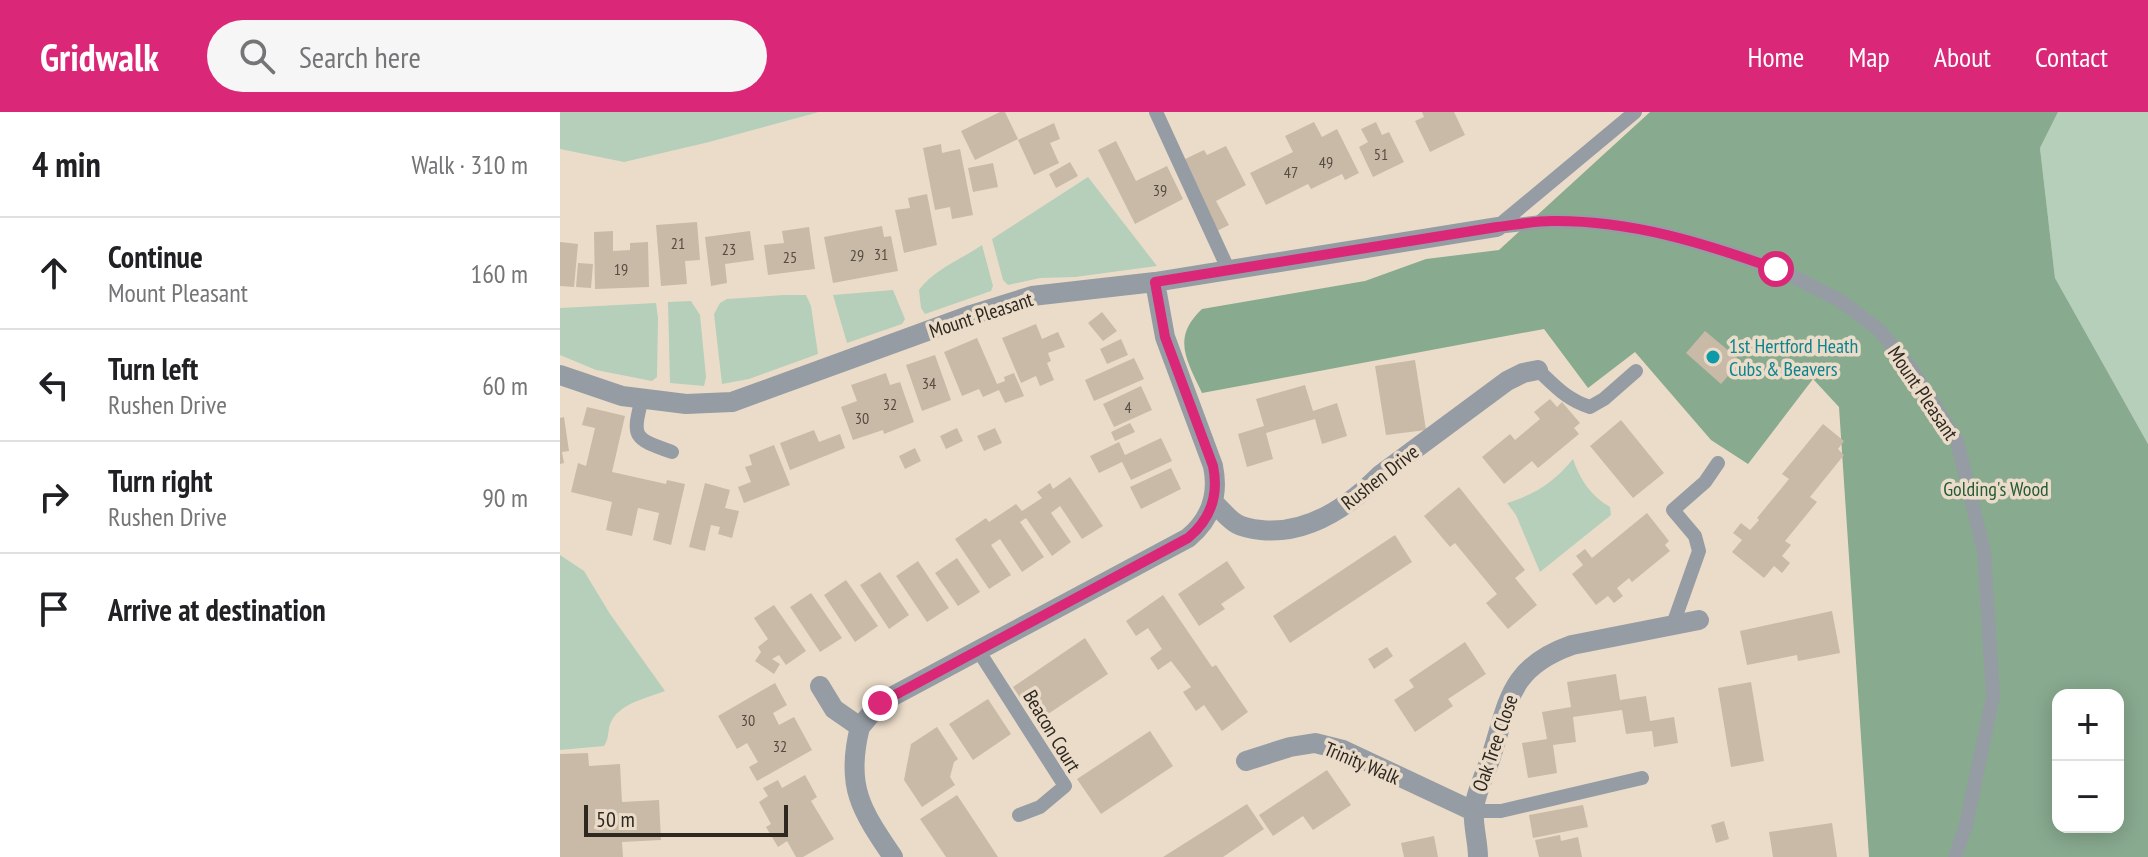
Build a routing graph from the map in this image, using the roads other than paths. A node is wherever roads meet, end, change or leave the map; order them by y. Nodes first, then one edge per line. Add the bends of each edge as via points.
1 (1156, 112) edge
2 (1635, 112) edge
3 (1497, 227) junction
4 (1229, 271) junction
5 (1155, 282) junction
6 (1538, 370) joint
7 (1636, 371) dead end
8 (563, 379) edge
9 (642, 398) junction
10 (672, 452) dead end
11 (1718, 463) dead end
12 (1214, 503) junction
13 (1699, 620) dead end
14 (1672, 627) junction
15 (978, 650) junction
16 (820, 686) dead end
17 (860, 727) junction
18 (1246, 761) dead end
19 (1642, 778) dead end
20 (1473, 811) junction
21 (1019, 815) dead end
22 (893, 857) edge
23 (1478, 857) edge
24 (1955, 857) edge

1 - 4 lane
2 - 3 lane
3 - 4 street, Mount Pleasant
3 - 24 lane, Mount Pleasant via 1600,223 1731,253 1841,301 1879,330 1912,370 1957,441 1984,552 1993,696
4 - 5 street, Mount Pleasant
5 - 9 street, Mount Pleasant via 1032,296 732,402 686,404
5 - 12 street via 1165,337 1213,466
6 - 7 lane via 1558,391 1590,407
6 - 12 street, Rushen Drive via 1507,381 1364,491 1312,523 1289,531 1248,528
8 - 9 street, Mount Pleasant
9 - 10 lane via 637,434
11 - 14 lane via 1673,510 1695,536 1699,551
12 - 15 street via 1188,538
13 - 14 street, Oak Tree Close
14 - 20 street, Oak Tree Close via 1572,645 1527,669 1503,710
15 - 17 street via 880,703
15 - 21 lane, Beacon Court via 1065,786 1040,807
16 - 17 street via 834,709
17 - 22 street via 854,750 857,799
18 - 20 street, Trinity Walk via 1315,743 1343,750
19 - 20 lane via 1501,811
20 - 23 street, Oak Tree Close

